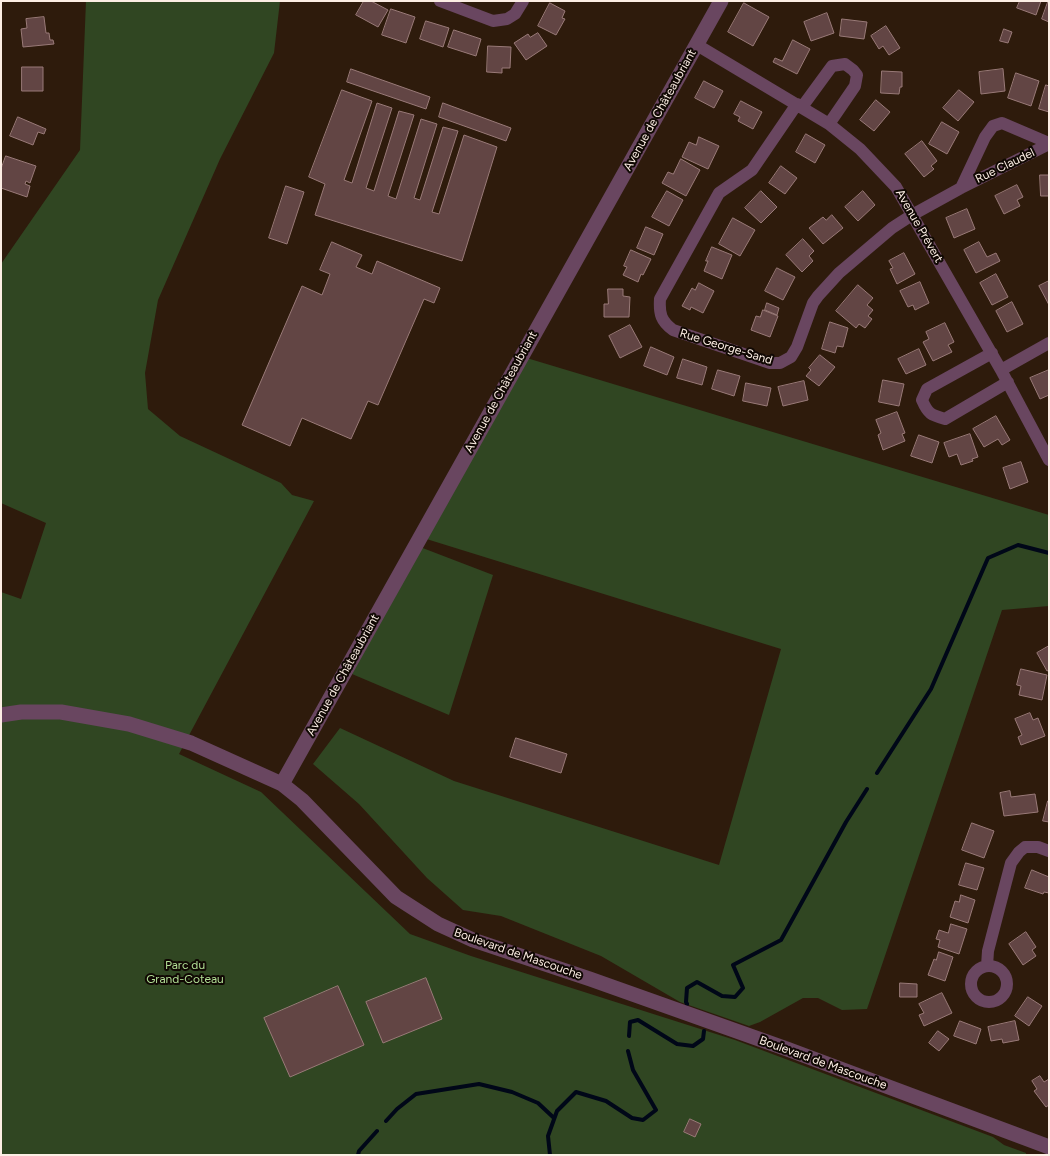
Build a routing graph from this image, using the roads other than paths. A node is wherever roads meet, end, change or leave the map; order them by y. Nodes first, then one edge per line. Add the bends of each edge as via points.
1 (440, 1) edge
2 (523, 1) edge
3 (721, 1) edge
4 (697, 45) junction
5 (800, 106) junction
6 (829, 124) junction
7 (1049, 143) edge
8 (961, 188) junction
9 (912, 215) junction
10 (1049, 343) edge
11 (992, 353) junction
12 (1001, 370) junction
13 (1008, 382) junction
14 (1049, 460) edge
15 (1, 715) edge
16 (282, 784) junction
17 (1049, 851) edge
18 (987, 966) dead end
19 (1049, 1147) edge

1 - 2 street via 493,21 508,20 516,14
3 - 4 street, Avenue de Châteaubriant
4 - 5 street, Avenue Prévert
4 - 16 street, Avenue de Châteaubriant
5 - 6 street, Avenue Prévert
5 - 6 street via 832,66 845,64 857,75 855,86
5 - 9 street, Rue George-Sand via 752,170 719,194 660,299 659,311 664,324 673,330 770,363 780,363 791,357 797,347 818,296 839,273 892,228
6 - 9 street, Avenue Prévert via 860,149 896,187
7 - 8 street, Rue Claudel
7 - 8 street, Rue Claudel via 1002,123 992,126
8 - 9 street, Rue Claudel
9 - 11 street, Avenue Prévert
10 - 12 street
11 - 12 street, Avenue Prévert
11 - 13 street via 926,389 922,400 926,408 930,414 945,418
12 - 13 street, Avenue Prévert
13 - 14 street, Avenue Prévert
15 - 16 street, Boulevard de Mascouche via 61,712 129,724 191,743
16 - 19 street, Boulevard de Mascouche via 302,800 396,897 438,924 473,940 787,1049
17 - 18 street via 1038,847 1025,847 1011,863 988,951

